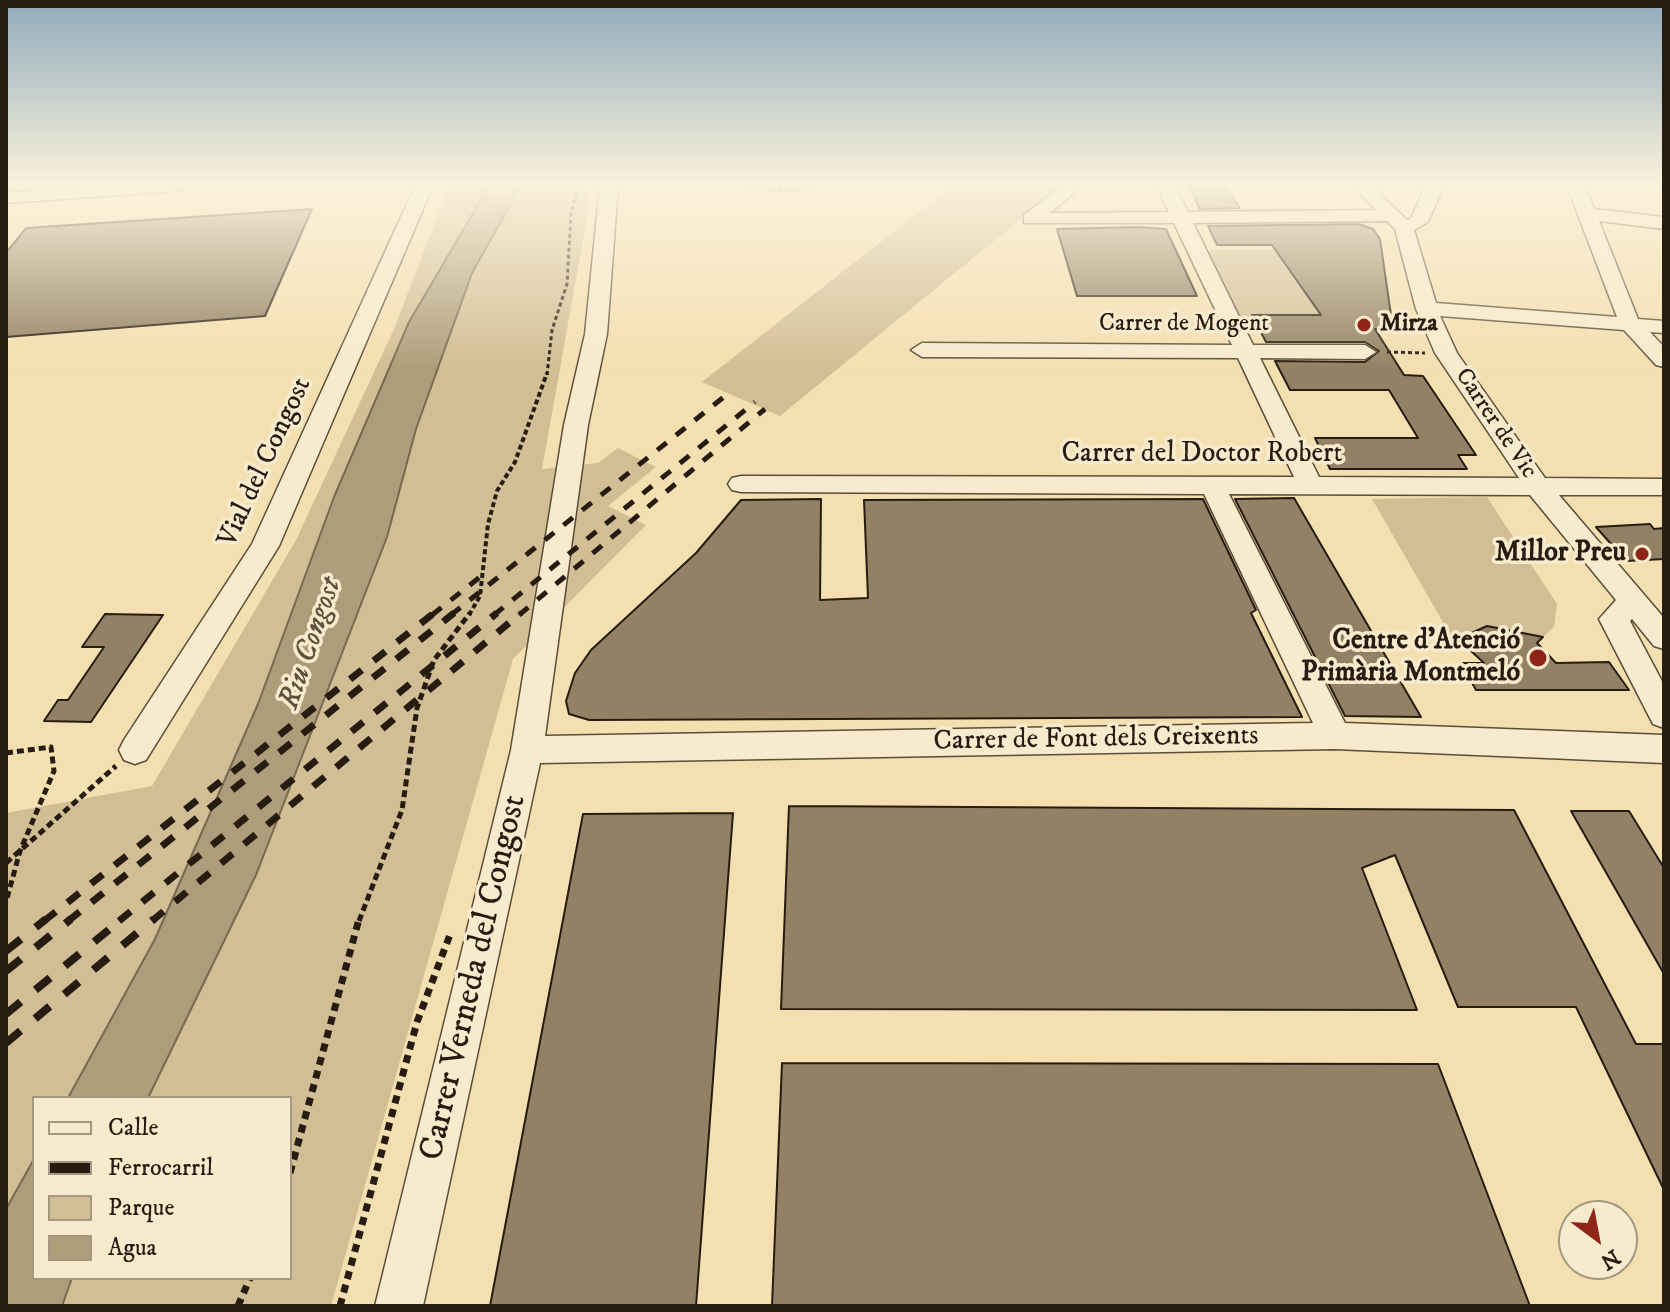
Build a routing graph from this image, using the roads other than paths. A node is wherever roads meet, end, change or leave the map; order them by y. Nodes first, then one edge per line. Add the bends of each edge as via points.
1 (397, 247) edge
2 (604, 247) edge
3 (1198, 247) edge
4 (1407, 247) edge
5 (1600, 247) edge
6 (1426, 309) junction
7 (1630, 324) junction
8 (1664, 327) edge
9 (922, 350) dead end
10 (1246, 351) junction
11 (1365, 352) road end
12 (1664, 360) edge
13 (741, 484) dead end
14 (1212, 485) junction
15 (1310, 485) junction
16 (1537, 486) junction
17 (1664, 487) edge
18 (1633, 600) junction
19 (1664, 638) edge
20 (1664, 715) edge
21 (1335, 736) junction
22 (1664, 749) edge
23 (135, 750) road end
24 (527, 750) junction
25 (399, 1306) edge

1 - 23 street, Vial del Congost via 265,546
2 - 24 street, Carrer Verneda del Congost via 596,334 576,425
3 - 10 street
4 - 6 street, Carrer de Vic
5 - 7 street
6 - 7 street
6 - 16 street, Carrer de Vic via 1446,353
7 - 8 street
7 - 12 street
9 - 10 street, Carrer de Mogent
10 - 11 street, Carrer de Mogent
10 - 15 street
13 - 14 street, Carrer del Doctor Robert
14 - 15 street, Carrer del Doctor Robert
14 - 21 street
15 - 16 street, Carrer del Doctor Robert
16 - 17 street, Carrer del Doctor Robert
16 - 18 street, Carrer de Vic
18 - 19 street, Carrer de Vic
18 - 20 street via 1614,619
21 - 22 street, Carrer de Font dels Creixents
21 - 24 street, Carrer de Font dels Creixents
24 - 25 street, Carrer Verneda del Congost

